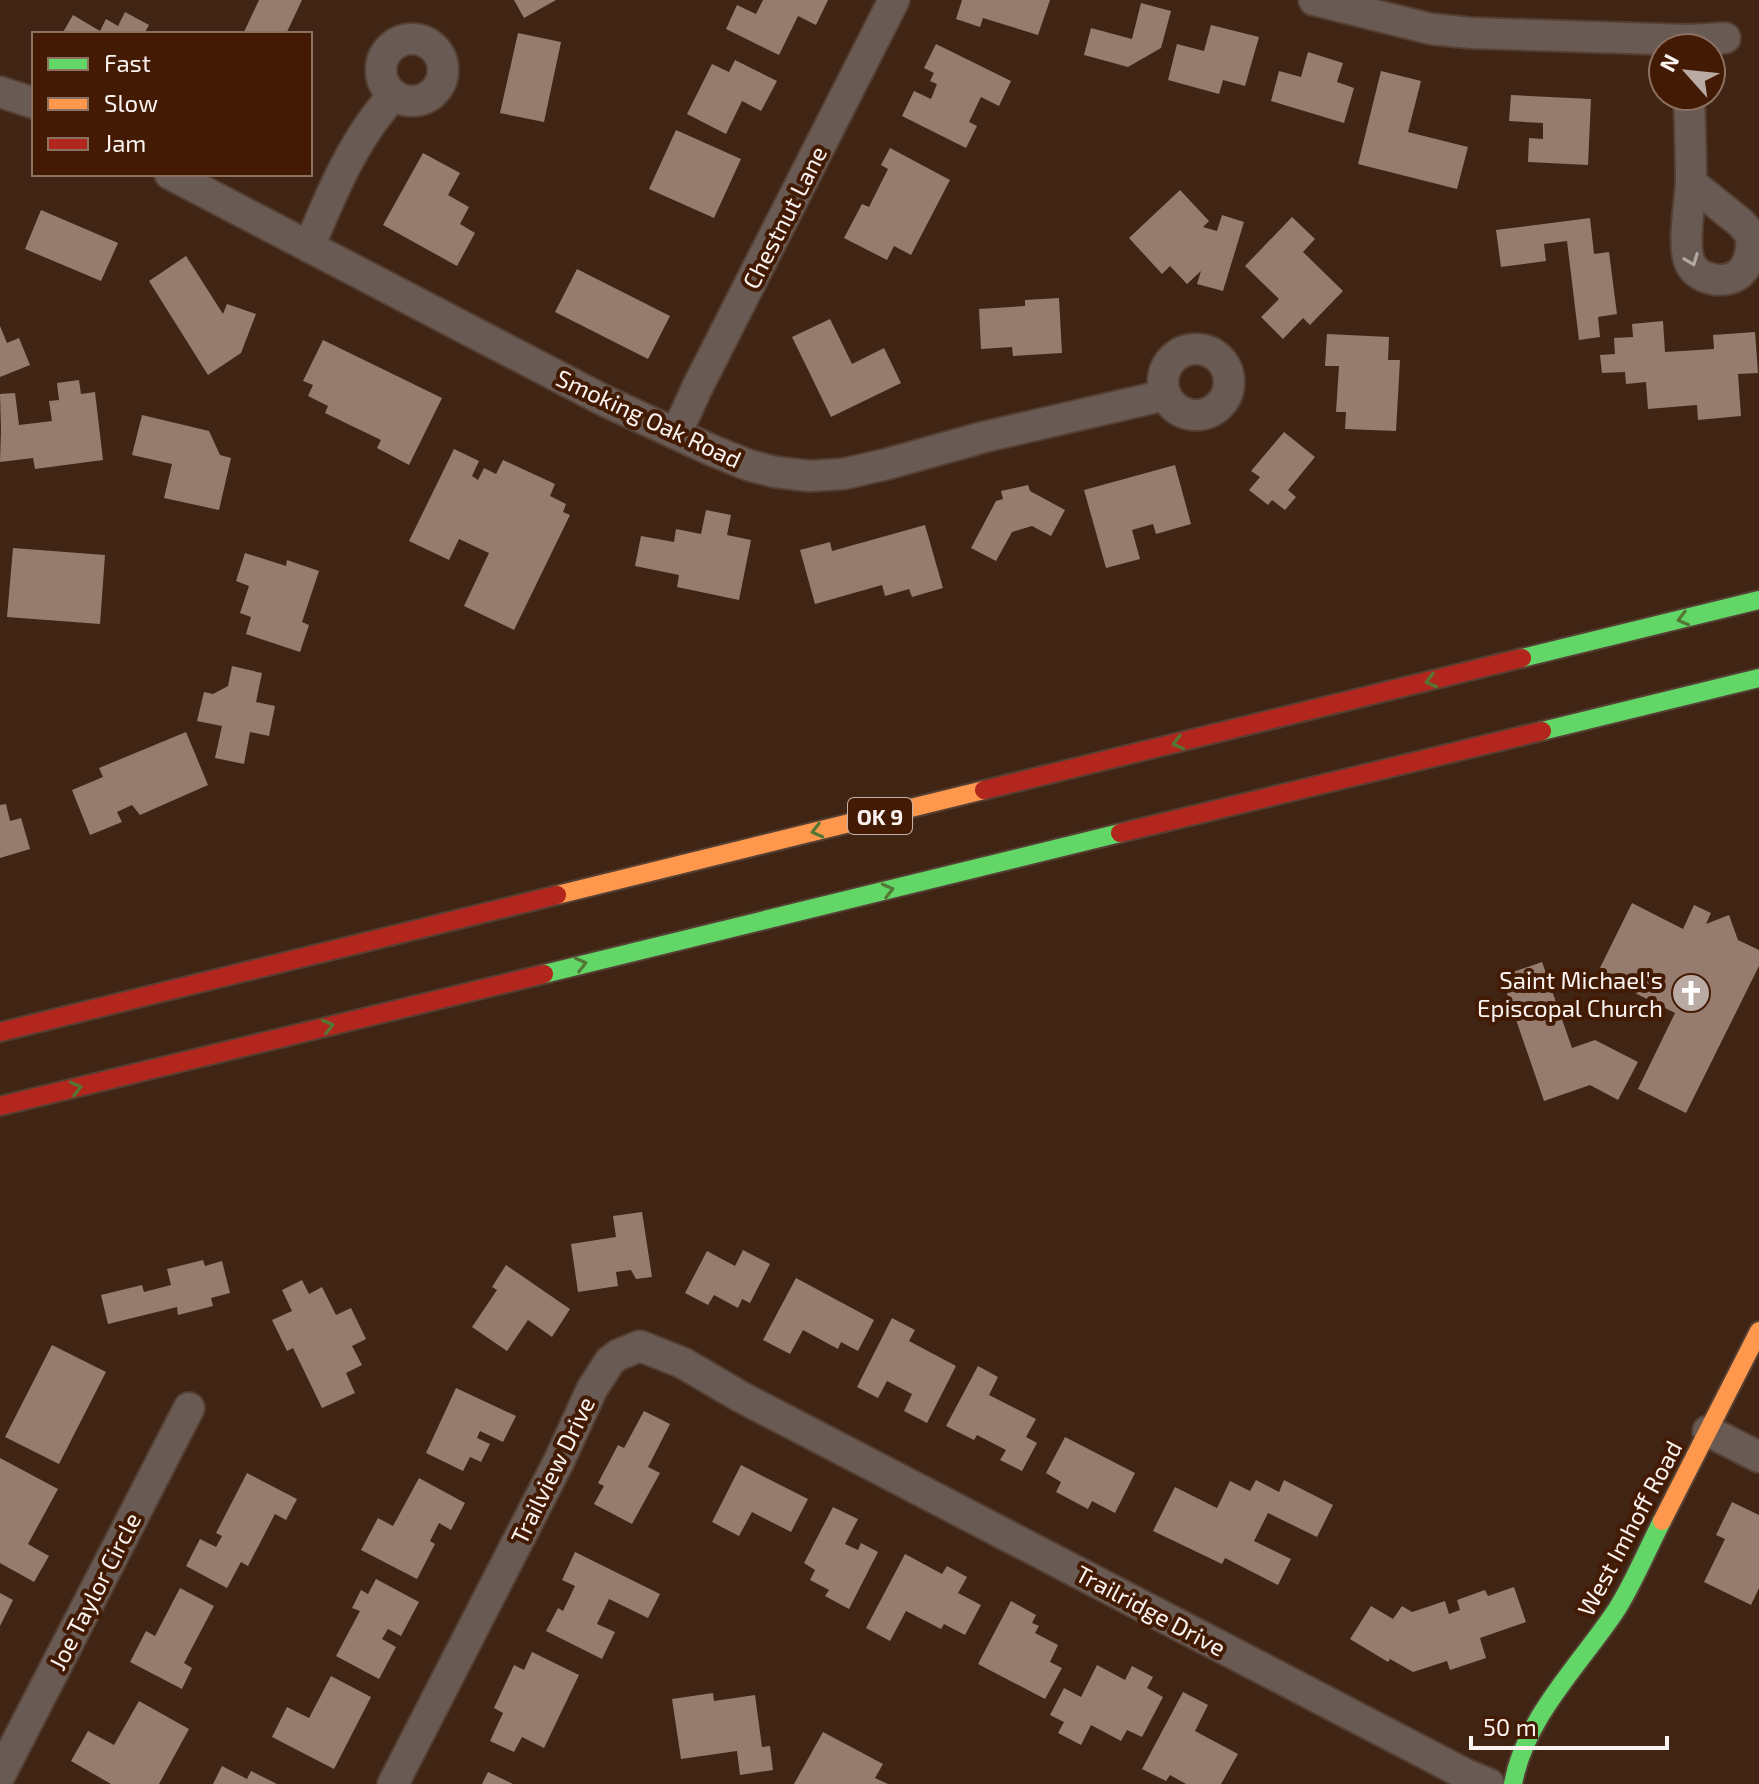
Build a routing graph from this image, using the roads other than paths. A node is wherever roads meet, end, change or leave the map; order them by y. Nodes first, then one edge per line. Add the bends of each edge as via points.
1 (894, 0) edge
2 (1314, 0) edge
3 (1647, 42) edge
4 (0, 92) edge
5 (393, 96) dead end
6 (32, 102) edge
7 (1689, 112) edge
8 (174, 176) edge
9 (1691, 183) dead end
10 (309, 247) junction
11 (1166, 395) dead end
12 (676, 434) junction
13 (1759, 600) edge
14 (1759, 678) edge
15 (0, 1032) edge
16 (0, 1106) edge
17 (1759, 1331) edge
18 (189, 1408) dead end
19 (1708, 1431) junction
20 (814, 1434) joint
21 (1759, 1457) edge
22 (0, 1775) edge
23 (393, 1784) edge
24 (1489, 1784) edge
25 (1513, 1784) edge

1 - 12 street, Chestnut Lane
2 - 3 street via 1431,29
4 - 6 street
5 - 10 street via 354,150
7 - 9 street
8 - 10 street, Smoking Oak Road
10 - 12 street, Smoking Oak Road
11 - 12 street, Smoking Oak Road via 843,474 775,472
13 -> 15 main road, OK 9
16 -> 14 main road
17 - 19 main road, West Imhoff Road
18 - 22 street, Joe Taylor Circle
19 - 21 street
19 - 25 main road, West Imhoff Road via 1618,1607 1525,1744
20 - 23 street, Trailview Drive via 658,1352 640,1346 610,1361
20 - 24 street, Trailridge Drive

